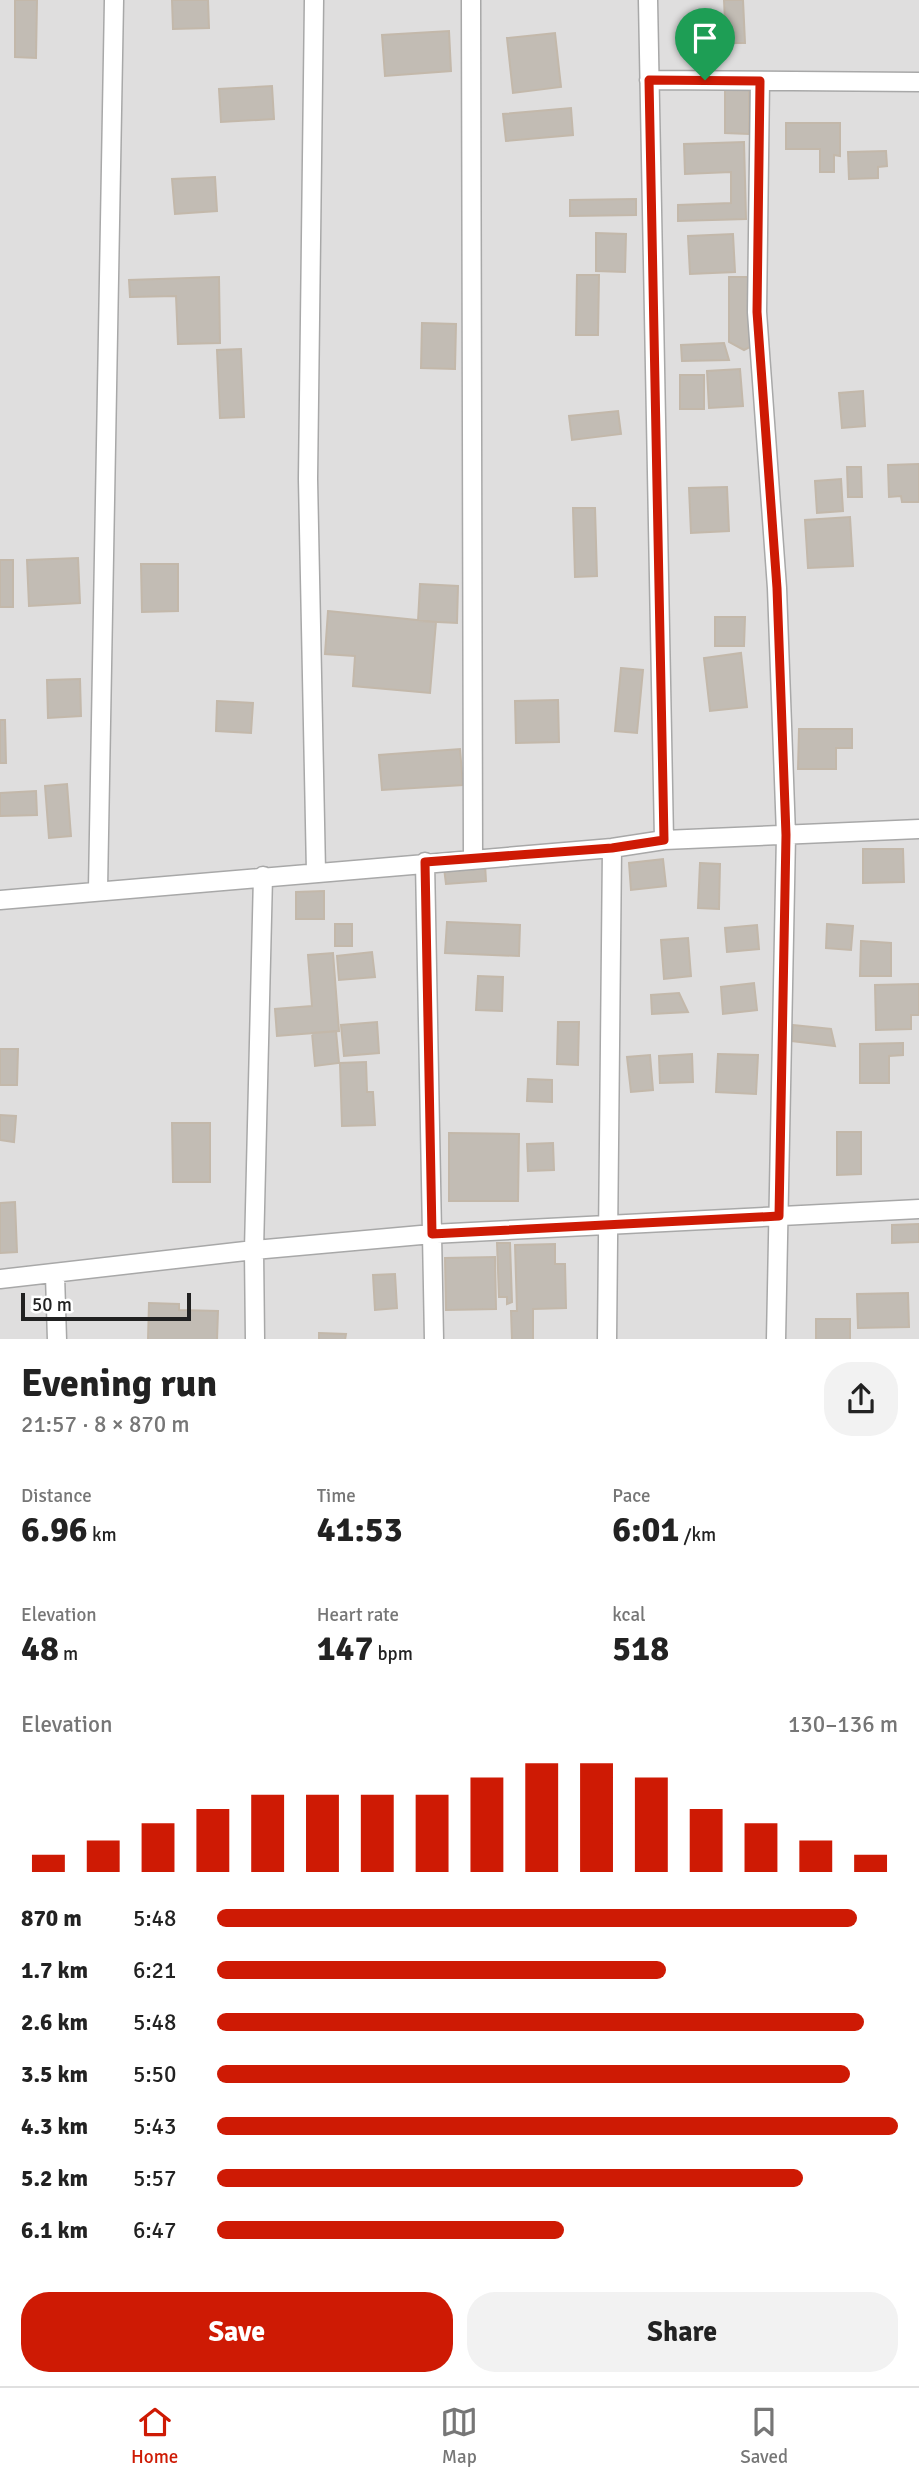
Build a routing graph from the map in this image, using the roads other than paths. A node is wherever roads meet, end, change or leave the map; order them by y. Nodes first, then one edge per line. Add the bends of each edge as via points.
1 (114, 0) edge
2 (314, 0) edge
3 (471, 0) edge
4 (648, 0) edge
5 (649, 80) junction
6 (760, 81) junction
7 (919, 82) edge
8 (919, 829) edge
9 (786, 835) junction
10 (664, 840) junction
11 (612, 848) junction
12 (473, 860) junction
13 (425, 862) junction
14 (316, 872) junction
15 (263, 876) junction
16 (98, 889) junction
17 (0, 900) edge
18 (919, 1209) edge
19 (779, 1216) junction
20 (608, 1227) junction
21 (432, 1234) junction
22 (254, 1250) junction
23 (55, 1275) junction
24 (0, 1279) edge
25 (57, 1339) edge
26 (256, 1339) edge
27 (434, 1339) edge
28 (607, 1339) edge
29 (776, 1339) edge

1 - 16 street
2 - 14 street via 308,478
3 - 12 street
4 - 5 street
5 - 6 street
5 - 10 street
6 - 7 street
6 - 9 street via 757,312 777,588
8 - 9 street
9 - 10 street
9 - 19 street
10 - 11 street
11 - 12 street
11 - 20 street
12 - 13 street
13 - 14 street
13 - 21 street
14 - 15 street
15 - 16 street
15 - 22 street
16 - 17 street
18 - 19 street
19 - 20 street
19 - 29 street
20 - 21 street
20 - 28 street
21 - 22 street
21 - 27 street
22 - 23 street
22 - 26 street
23 - 24 street
23 - 25 street

